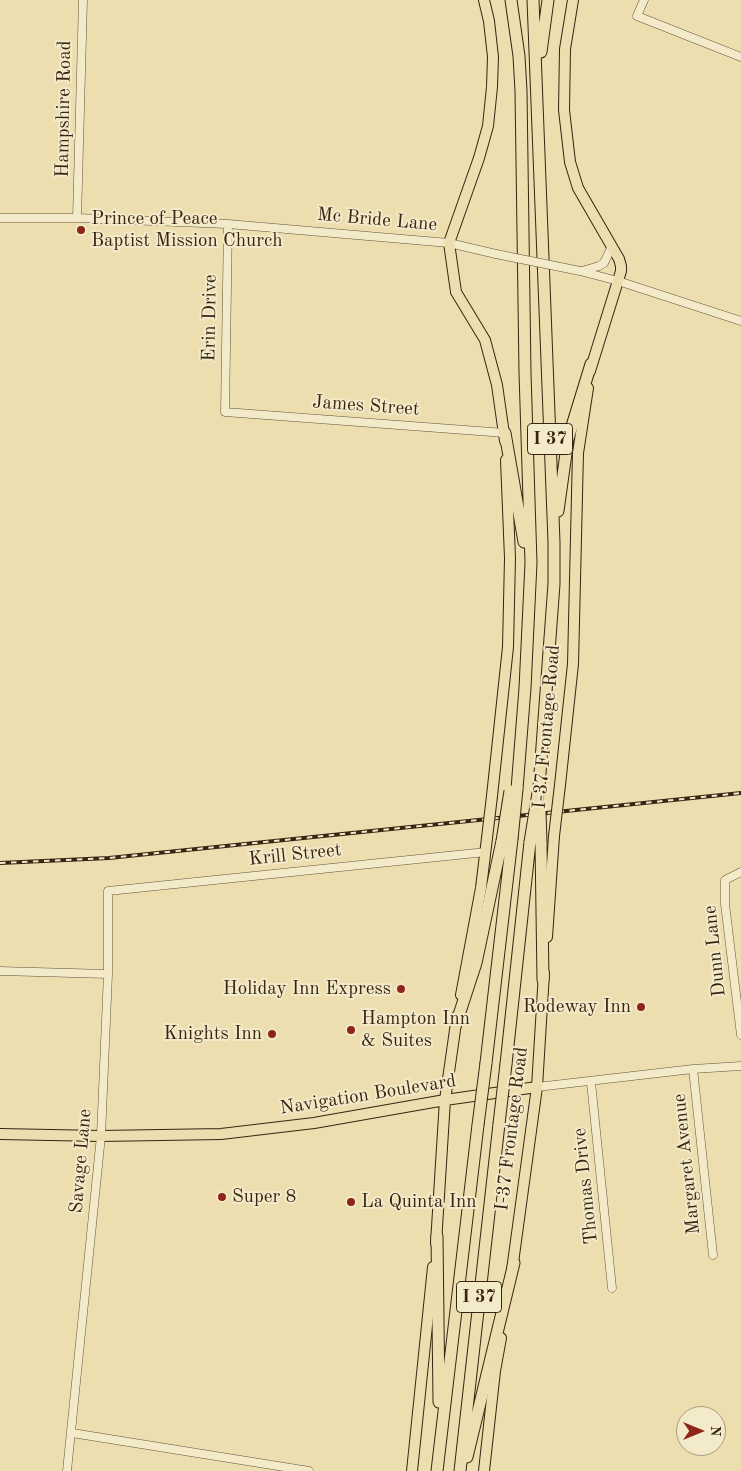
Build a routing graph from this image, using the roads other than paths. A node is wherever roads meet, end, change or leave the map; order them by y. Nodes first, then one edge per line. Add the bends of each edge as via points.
1 (82, 0) edge
2 (484, 0) edge
3 (503, 0) edge
4 (511, 0) edge
5 (533, 0) edge
6 (548, 0) edge
7 (573, 0) edge
8 (644, 0) edge
9 (741, 57) edge
10 (521, 90) junction
11 (538, 91) junction
12 (0, 218) edge
13 (77, 218) junction
14 (228, 224) junction
15 (449, 243) junction
16 (612, 246) junction
17 (580, 271) junction
18 (618, 281) junction
19 (741, 321) edge
20 (591, 364) junction
21 (225, 412) joint
22 (505, 433) junction
23 (554, 542) junction
24 (527, 648) junction
25 (507, 840) junction
26 (536, 842) junction
27 (486, 852) junction
28 (741, 872) edge
29 (108, 891) joint
30 (0, 971) edge
31 (108, 974) junction
32 (544, 980) junction
33 (456, 1024) junction
34 (741, 1035) edge
35 (741, 1066) edge
36 (692, 1069) junction
37 (591, 1082) junction
38 (537, 1087) junction
39 (445, 1100) junction
40 (0, 1134) edge
41 (101, 1136) junction
42 (437, 1236) junction
43 (713, 1255) dead end
44 (514, 1263) junction
45 (612, 1288) dead end
46 (72, 1433) junction
47 (440, 1446) junction
48 (67, 1471) edge
49 (309, 1471) edge
50 (412, 1471) edge
51 (438, 1471) edge
52 (460, 1471) edge
53 (464, 1471) edge
54 (484, 1471) edge

1 - 13 street, Hampshire Road
2 - 15 main road via 493,58 488,126
3 - 10 highway via 514,73
4 - 10 highway, I 37
5 - 11 highway
6 - 11 highway, I 37
7 - 16 main road, I-37 Frontage Road via 566,49 564,110 570,162 578,188
8 - 9 street via 637,16
10 - 24 highway, I 37 via 531,563
11 - 23 highway, I 37
12 - 13 street, Mc Bride Lane
13 - 14 street, Mc Bride Lane
14 - 15 street, Mc Bride Lane
14 - 21 street, Erin Drive
15 - 17 street, Mc Bride Lane, bridge
15 - 22 main road via 456,292 485,340
16 - 17 street via 604,263
16 - 18 main road, I-37 Frontage Road via 620,259
17 - 18 street, Mc Bride Lane
18 - 19 street, Mc Bride Lane
18 - 20 main road, I-37 Frontage Road
20 - 23 highway via 568,439
20 - 32 main road, I-37 Frontage Road, bridge via 578,453 573,664 554,836
21 - 22 street, James Street
22 - 24 highway via 524,539
22 - 27 main road, bridge via 510,558 508,648
23 - 26 highway, I 37, bridge via 554,584
24 - 25 highway, I 37, bridge via 522,734
25 - 33 highway via 476,963
25 - 47 highway, I 37, bridge via 486,1063
26 - 32 highway
26 - 52 highway, I 37, bridge via 506,1064
27 - 29 street, Krill Street
27 - 33 main road
28 - 34 street, Dunn Lane via 725,880
29 - 31 street, Savage Lane
30 - 31 street
31 - 41 street, Savage Lane
32 - 38 main road, I-37 Frontage Road
33 - 39 main road
35 - 36 street, Navigation Boulevard
36 - 37 street, Navigation Boulevard
36 - 43 street, Margaret Avenue
37 - 38 street, Navigation Boulevard
37 - 45 street, Thomas Drive
38 - 39 main road, Navigation Boulevard
38 - 44 main road, I-37 Frontage Road
39 - 41 main road, Navigation Boulevard via 247,1131
39 - 42 main road
40 - 41 main road, Navigation Boulevard
41 - 46 street, Savage Lane
42 - 47 highway
42 - 50 main road
44 - 53 highway
44 - 54 main road, I-37 Frontage Road via 495,1371
46 - 48 street, Savage Lane
46 - 49 street
47 - 51 highway, I 37

